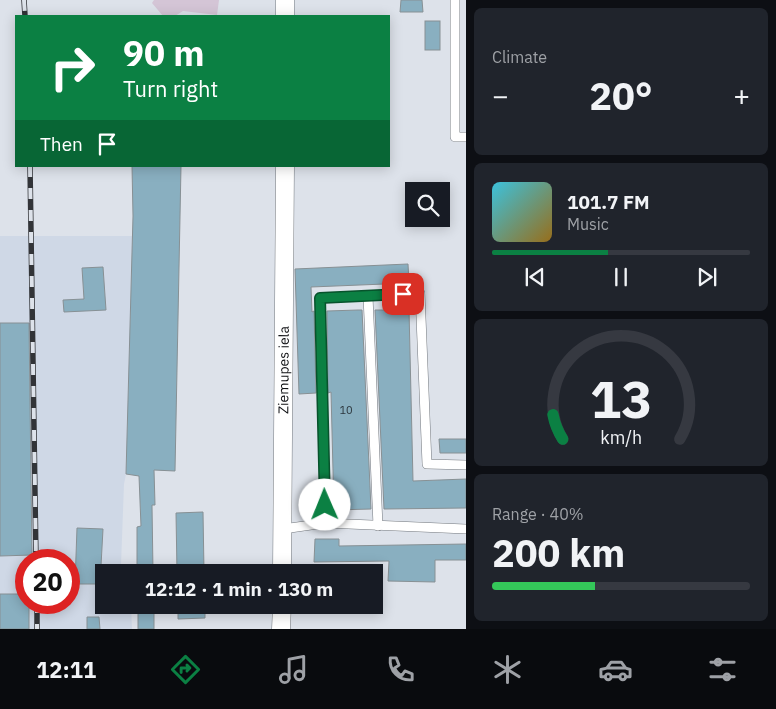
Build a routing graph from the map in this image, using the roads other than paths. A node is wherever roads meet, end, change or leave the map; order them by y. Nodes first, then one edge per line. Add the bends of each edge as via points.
1 (285, 0) edge
2 (455, 0) edge
3 (285, 15) edge
4 (466, 137) edge
5 (285, 167) edge
6 (368, 296) junction
7 (466, 465) edge
8 (326, 523) junction
9 (378, 526) junction
10 (283, 529) junction
11 (466, 530) edge
12 (282, 564) edge
13 (282, 614) edge
14 (281, 629) edge

1 - 3 street
2 - 4 lane via 455,137
5 - 10 street, Ziemupes iela
6 - 7 lane via 420,293 427,464
6 - 8 lane via 320,298
6 - 9 lane
8 - 9 lane
8 - 10 lane
9 - 11 lane
10 - 12 street, Ziemupes iela
13 - 14 street

